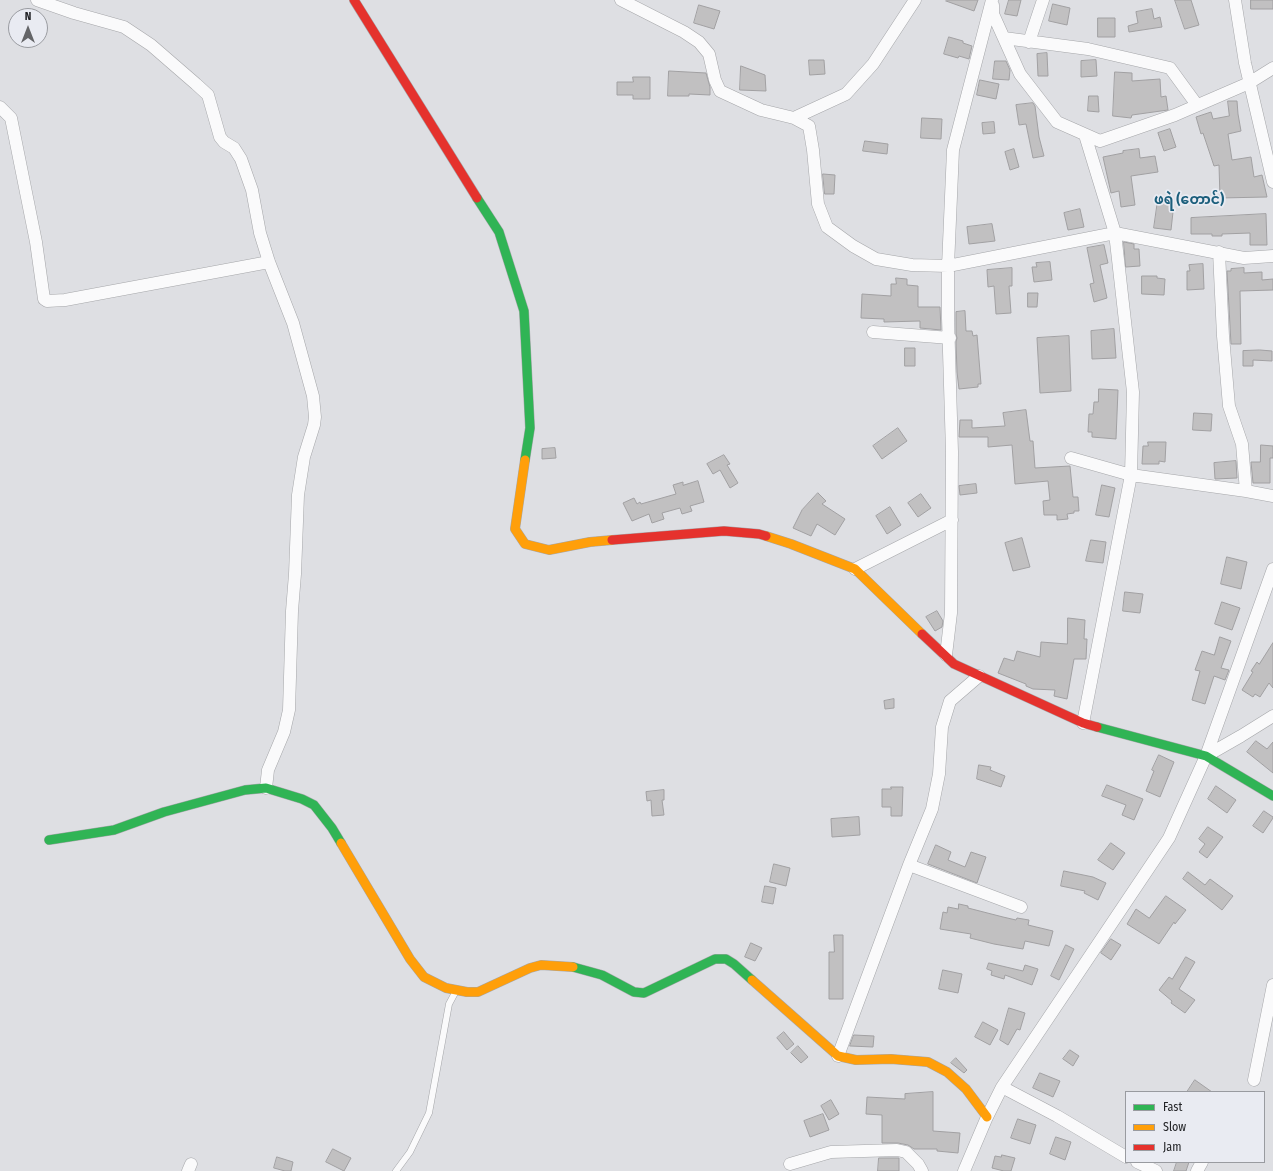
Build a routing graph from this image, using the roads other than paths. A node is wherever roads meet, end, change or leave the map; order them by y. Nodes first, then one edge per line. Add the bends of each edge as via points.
1 (37, 0) edge
2 (354, 0) edge
3 (621, 0) edge
4 (915, 0) edge
5 (993, 0) edge
6 (1043, 0) edge
7 (1235, 0) edge
8 (1004, 38) junction
9 (1029, 42) junction
10 (1273, 68) edge
11 (1249, 83) junction
12 (1196, 106) junction
13 (0, 107) edge
14 (794, 118) junction
15 (1085, 135) junction
16 (1273, 182) edge
17 (1115, 233) junction
18 (1219, 252) junction
19 (1273, 256) edge
20 (269, 262) junction
21 (948, 266) junction
22 (873, 332) dead end
23 (950, 338) junction
24 (1071, 458) dead end
25 (1131, 475) junction
26 (1246, 491) junction
27 (1273, 496) edge
28 (952, 520) junction
29 (855, 569) junction
30 (1273, 569) edge
31 (946, 655) junction
32 (979, 676) junction
33 (1273, 716) edge
34 (1083, 723) junction
35 (1206, 756) junction
36 (266, 788) junction
37 (1273, 796) edge
38 (49, 840) dead end
39 (909, 865) junction
40 (1021, 908) dead end
41 (1273, 985) edge
42 (457, 990) junction
43 (838, 1056) junction
44 (1254, 1080) dead end
45 (1002, 1087) junction
46 (987, 1117) junction
47 (1125, 1156) edge
48 (1139, 1163) edge
49 (790, 1164) dead end
50 (396, 1171) edge
51 (922, 1171) edge
52 (964, 1171) edge
53 (1156, 1171) edge

1 - 20 street via 124,27 151,45 208,95 220,137 234,148 241,159 252,190 260,233
2 - 29 street via 499,232 522,304 530,428 515,529 525,544 549,550 590,542 724,531 766,536
3 - 14 street via 699,42 709,54 720,91 761,110
4 - 14 street via 873,64 846,94
5 - 8 street via 993,14
5 - 21 street via 953,150
6 - 9 street
7 - 11 street
8 - 9 street
8 - 15 street via 1020,74 1057,122
9 - 12 street via 1088,49 1170,68
10 - 11 street
11 - 12 street
11 - 16 street
12 - 15 street via 1100,141
13 - 20 street via 11,118 36,242 44,299 47,301 65,300
14 - 21 street via 809,126 818,204 827,227 853,246 876,258 912,265
15 - 17 street
17 - 18 street
17 - 21 street
17 - 25 street via 1133,392
18 - 19 street via 1244,258
18 - 26 street via 1229,406 1242,444
20 - 36 street via 293,323 313,396 315,417 304,457 298,495 289,710 284,732 268,770
21 - 23 street
22 - 23 street
23 - 28 street
24 - 25 street
25 - 26 street
25 - 34 street
26 - 27 street
28 - 29 street
28 - 31 street via 951,613
29 - 31 street
30 - 35 street
31 - 32 street via 954,664
32 - 34 street
32 - 39 street via 950,701 942,727 939,774 932,809
33 - 35 street
34 - 35 street
35 - 37 street
35 - 45 street via 1169,838
36 - 38 street via 245,790 164,812 114,830
36 - 42 street via 314,805 332,828 410,959 424,977 446,988
39 - 40 street
39 - 43 street
41 - 44 street
42 - 43 street via 478,992 541,965 570,966 589,971 634,992 644,993 715,959 726,959
42 - 50 lane via 449,1004 429,1113 410,1152
43 - 46 street via 856,1060 928,1062 946,1072 966,1089
45 - 46 street
45 - 47 street
46 - 52 street
48 - 53 street
49 - 51 street via 830,1152 897,1150 906,1152

